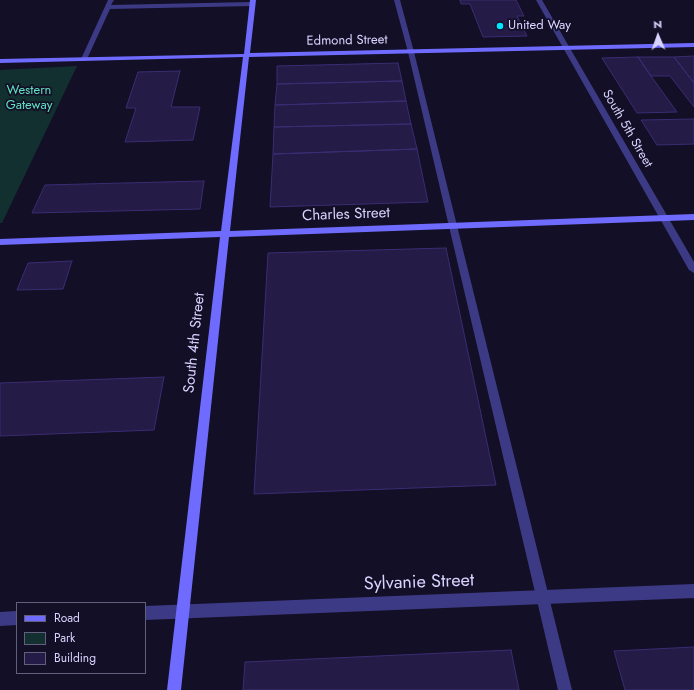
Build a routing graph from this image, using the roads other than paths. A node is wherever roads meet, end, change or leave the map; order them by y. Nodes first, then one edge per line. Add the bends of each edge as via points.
1 (111, 0) edge
2 (397, 0) edge
3 (539, 0) edge
4 (253, 2) edge
5 (107, 7) junction
6 (694, 45) edge
7 (567, 48) junction
8 (411, 52) junction
9 (246, 54) junction
10 (84, 59) junction
11 (0, 61) edge
12 (694, 217) edge
13 (664, 218) junction
14 (452, 226) junction
15 (224, 234) junction
16 (0, 242) edge
17 (694, 270) edge
18 (694, 591) edge
19 (543, 597) junction
20 (183, 611) junction
21 (146, 612) edge
22 (16, 618) edge
23 (0, 619) edge
24 (174, 690) edge
25 (565, 690) edge

1 - 5 street
2 - 8 street
3 - 7 street, South 5th Street
4 - 5 street
4 - 9 main road, South 4th Street
5 - 10 street
6 - 7 main road, Edmond Street
7 - 8 main road, Edmond Street
7 - 13 street, South 5th Street
8 - 9 main road, Edmond Street
8 - 14 street
9 - 10 main road, Edmond Street
9 - 15 main road, South 4th Street
10 - 11 main road, Edmond Street
12 - 13 main road, Charles Street
13 - 14 main road, Charles Street
13 - 17 street, South 5th Street
14 - 15 main road, Charles Street
14 - 19 street
15 - 16 main road, Charles Street
15 - 20 main road, South 4th Street
18 - 19 street, Sylvanie Street
19 - 20 street, Sylvanie Street
19 - 25 street
20 - 21 street, Sylvanie Street
20 - 24 main road, South 4th Street
22 - 23 street

